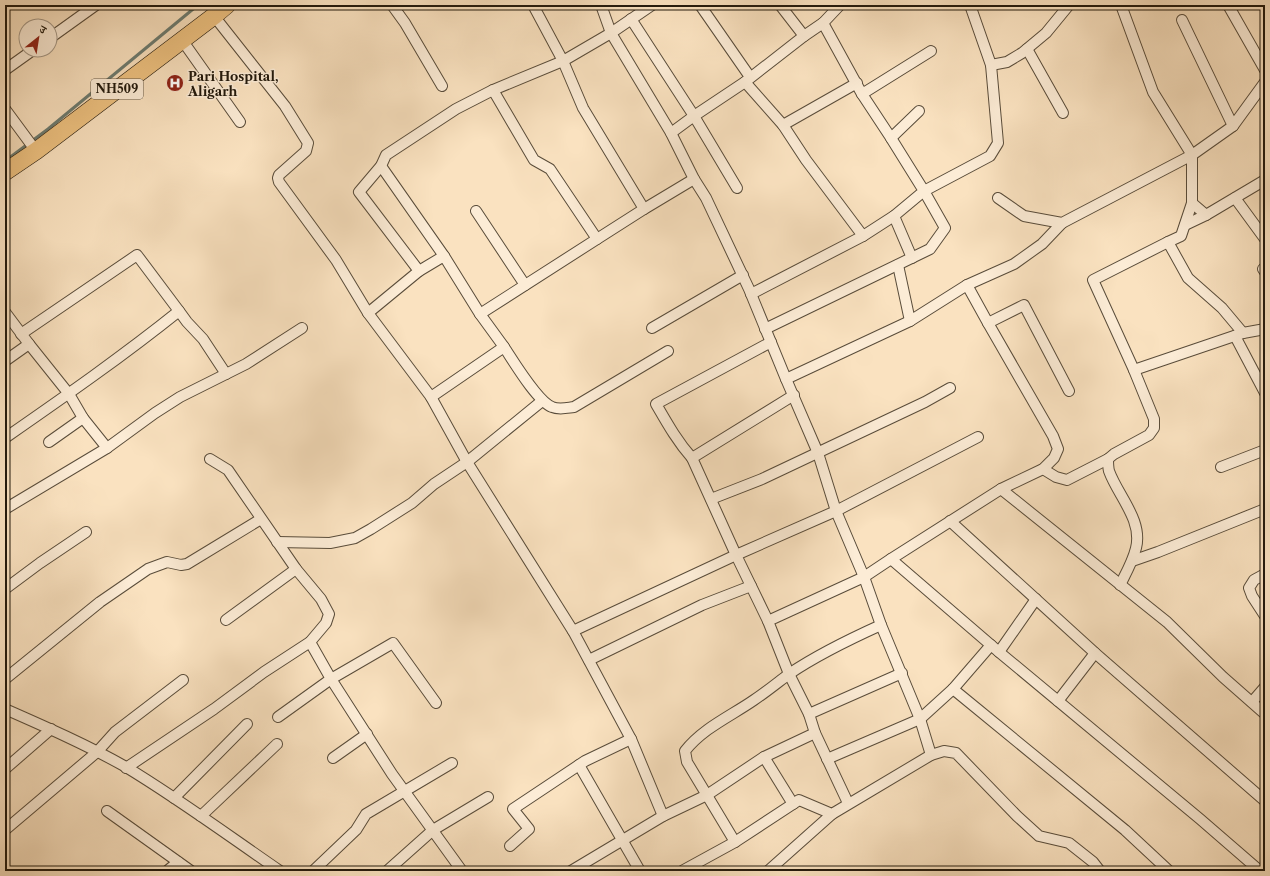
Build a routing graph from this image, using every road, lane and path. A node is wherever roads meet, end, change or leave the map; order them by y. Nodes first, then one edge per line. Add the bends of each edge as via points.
1 (96, 5) edge
2 (227, 5) edge
3 (392, 5) edge
4 (533, 5) edge
5 (601, 5) edge
6 (652, 5) edge
7 (700, 5) edge
8 (780, 5) edge
9 (840, 5) edge
10 (970, 5) edge
11 (1069, 5) edge
12 (1121, 5) edge
13 (1228, 5) edge
14 (81, 9) edge
15 (214, 16) junction
16 (631, 19) junction
17 (1182, 20) dead end
18 (823, 23) junction
19 (58, 31) edge
20 (611, 33) junction
21 (804, 36) junction
22 (182, 40) junction
23 (1027, 49) junction
24 (930, 51) dead end
25 (22, 58) edge
26 (562, 61) junction
27 (991, 65) junction
28 (5, 70) edge
29 (1265, 70) edge
30 (748, 79) junction
31 (1265, 82) edge
32 (857, 83) junction
33 (442, 86) dead end
34 (493, 90) junction
35 (862, 94) junction
36 (5, 109) edge
37 (919, 111) dead end
38 (1063, 113) dead end
39 (694, 116) junction
40 (240, 122) dead end
41 (783, 125) junction
42 (1234, 126) junction
43 (671, 133) junction
44 (891, 138) junction
45 (32, 144) junction
46 (1192, 155) junction
47 (382, 166) junction
48 (5, 172) edge
49 (694, 179) junction
50 (1265, 180) edge
51 (737, 188) dead end
52 (924, 191) junction
53 (998, 198) dead end
54 (1235, 198) junction
55 (1192, 203) junction
56 (644, 209) junction
57 (476, 211) dead end
58 (1206, 215) junction
59 (894, 216) junction
60 (1062, 223) junction
61 (1184, 225) junction
62 (863, 236) junction
63 (597, 239) junction
64 (1265, 239) edge
65 (1168, 242) junction
66 (444, 256) junction
67 (912, 258) junction
68 (898, 264) junction
69 (419, 271) junction
70 (743, 275) junction
71 (525, 285) junction
72 (967, 285) junction
73 (751, 294) junction
74 (179, 311) junction
75 (5, 312) edge
76 (368, 313) junction
77 (480, 314) junction
78 (910, 321) junction
79 (988, 323) junction
80 (302, 328) dead end
81 (652, 328) dead end
82 (766, 329) junction
83 (1265, 329) edge
84 (21, 334) junction
85 (1239, 335) junction
86 (771, 342) junction
87 (29, 344) junction
88 (504, 347) junction
89 (668, 351) dead end
90 (5, 361) edge
91 (1134, 370) junction
92 (226, 374) junction
93 (786, 379) junction
94 (950, 388) dead end
95 (1069, 392) dead end
96 (1265, 393) edge
97 (69, 394) junction
98 (794, 395) junction
99 (431, 397) junction
100 (542, 401) junction
101 (83, 418) junction
102 (5, 438) edge
103 (978, 438) dead end
104 (49, 442) dead end
105 (106, 448) junction
106 (1265, 450) edge
107 (818, 453) junction
108 (692, 458) junction
109 (210, 459) dead end
110 (1108, 459) junction
111 (467, 462) junction
112 (1221, 467) dead end
113 (1042, 469) junction
114 (1001, 489) junction
115 (711, 499) junction
116 (5, 509) edge
117 (1265, 509) edge
118 (836, 511) junction
119 (261, 519) junction
120 (950, 521) junction
121 (86, 532) dead end
122 (277, 542) junction
123 (736, 555) junction
124 (890, 559) junction
125 (1132, 560) junction
126 (296, 569) junction
127 (1265, 574) edge
128 (864, 577) junction
129 (1120, 585) junction
130 (751, 586) junction
131 (5, 589) edge
132 (1036, 600) junction
133 (1265, 616) edge
134 (226, 620) dead end
135 (768, 621) junction
136 (881, 625) junction
137 (573, 631) junction
138 (310, 642) junction
139 (995, 648) junction
140 (1095, 652) junction
141 (589, 660) junction
142 (902, 673) junction
143 (789, 674) junction
144 (331, 679) junction
145 (5, 680) edge
146 (183, 680) dead end
147 (1265, 687) edge
148 (953, 689) junction
149 (1058, 701) junction
150 (1252, 702) junction
151 (436, 703) dead end
152 (5, 709) edge
153 (809, 714) junction
154 (1265, 714) edge
155 (278, 717) dead end
156 (920, 719) junction
157 (247, 724) dead end
158 (51, 729) junction
159 (815, 733) junction
160 (367, 734) junction
161 (631, 739) junction
162 (277, 744) dead end
163 (97, 752) junction
164 (931, 755) junction
165 (764, 757) junction
166 (333, 758) dead end
167 (827, 759) junction
168 (452, 763) dead end
169 (579, 765) junction
170 (126, 768) junction
171 (5, 769) edge
172 (404, 791) junction
173 (707, 795) junction
174 (488, 797) dead end
175 (174, 798) junction
176 (1265, 801) edge
177 (848, 803) junction
178 (793, 804) junction
179 (107, 811) dead end
180 (832, 814) junction
181 (201, 816) junction
182 (663, 816) junction
183 (5, 830) edge
184 (432, 830) junction
185 (622, 840) junction
186 (735, 842) junction
187 (510, 846) dead end
188 (178, 862) junction
189 (167, 871) edge
190 (191, 871) edge
191 (280, 871) edge
192 (313, 871) edge
193 (387, 871) edge
194 (462, 871) edge
195 (571, 871) edge
196 (640, 871) edge
197 (682, 871) edge
198 (768, 871) edge
199 (1100, 871) edge
200 (1169, 871) edge
201 (1260, 871) edge

1 - 14 street
2 - 15 highway, NH509
3 - 33 street
4 - 26 street
5 - 20 street
6 - 16 street
7 - 30 street
8 - 21 street
9 - 18 street
10 - 27 street
11 - 23 street via 1046,33
12 - 46 street via 1153,92
13 - 29 street
14 - 19 street
15 - 22 highway, NH509
15 - 76 street via 285,106 306,138 306,151 279,175 279,182 336,260
16 - 20 street
16 - 39 street
17 - 42 street
18 - 21 street
18 - 32 street
20 - 26 street
20 - 43 street
21 - 30 street
22 - 40 street
22 - 45 highway, NH509
23 - 27 street via 1007,62
23 - 38 street
24 - 35 street
25 - 28 street
26 - 34 street
26 - 56 street via 583,108
27 - 52 street via 998,143 990,156
30 - 39 street
30 - 41 street
31 - 42 street
32 - 35 street
32 - 41 street
34 - 47 street via 456,109 386,154
34 - 63 street via 534,160 550,169
35 - 44 street
36 - 45 street
37 - 44 street
39 - 43 street
39 - 51 street
41 - 62 street
42 - 46 street
43 - 49 street
44 - 52 street
45 - 48 highway, NH509
46 - 55 street
46 - 60 street
47 - 66 street
47 - 69 street via 359,192
49 - 56 street
49 - 70 street via 706,198
50 - 54 street
52 - 59 street
52 - 67 street via 945,228 930,249
53 - 60 street via 1024,216
54 - 58 street
54 - 64 street
55 - 58 street
55 - 61 street
56 - 63 street
57 - 71 street
58 - 61 street
59 - 62 street
59 - 67 street
60 - 72 street via 1042,244 1014,264
61 - 65 street via 1181,236
62 - 73 street
63 - 71 street
65 - 85 street via 1188,278 1222,308
65 - 91 street via 1093,280
66 - 69 street
66 - 77 street
67 - 68 street
68 - 78 street
68 - 82 street
69 - 76 street
70 - 73 street
70 - 81 street
71 - 77 street
72 - 78 street
72 - 79 street
73 - 82 street
74 - 84 street via 137,255
74 - 92 street via 203,339
74 - 97 street
75 - 84 street
76 - 99 street
77 - 88 street
78 - 93 street
79 - 95 street via 1024,305
79 - 113 street via 1058,449 1054,458
80 - 92 street
82 - 86 street
83 - 85 street
84 - 87 street
85 - 91 street
85 - 96 street
86 - 93 street
86 - 108 street via 656,404 672,433
87 - 90 street
87 - 97 street
88 - 99 street
88 - 100 street
89 - 100 street via 574,407 561,410 552,408
91 - 110 street via 1154,419 1154,428 1149,435
92 - 105 street via 180,397
93 - 98 street
94 - 107 street
97 - 101 street
97 - 102 street
98 - 107 street
98 - 108 street
99 - 111 street
100 - 111 street
101 - 104 street
101 - 105 street
103 - 118 street
105 - 116 street
106 - 112 street
107 - 115 street
107 - 118 street
108 - 115 street
109 - 119 street via 228,470
110 - 113 street via 1067,480
110 - 125 street via 1109,470 1133,517 1137,548
111 - 122 street via 434,484 412,503 355,538 330,543
111 - 137 street
113 - 114 street
114 - 120 street
114 - 129 street
115 - 123 street
117 - 125 street
118 - 123 street
118 - 128 street
119 - 122 street
119 - 145 street via 187,564 167,562 148,569 100,602
120 - 124 street
120 - 132 street
121 - 131 street
122 - 126 street
123 - 130 street
123 - 137 street
124 - 128 street
124 - 139 street
125 - 129 street
126 - 134 street
126 - 138 street via 321,599 329,614 326,623
127 - 133 street via 1254,580 1249,588
128 - 135 street
128 - 136 street
129 - 150 street via 1167,622
130 - 135 street
130 - 141 street via 702,605
132 - 139 street
132 - 140 street
135 - 143 street
136 - 142 street
136 - 143 street via 847,640
137 - 141 street
138 - 144 street
138 - 170 street
139 - 148 street
139 - 149 street
140 - 149 street
140 - 176 street
141 - 161 street
142 - 153 street
142 - 156 street
143 - 153 street
143 - 173 street via 704,734 685,751 688,762
144 - 151 street via 393,644
144 - 155 street
144 - 160 street
146 - 163 street via 116,732
147 - 150 street
148 - 156 street
148 - 200 street via 1125,830
149 - 201 street
150 - 154 street
152 - 158 street
153 - 159 street
156 - 164 street
156 - 167 street
157 - 175 street
158 - 163 street
158 - 171 street
159 - 165 street
159 - 167 street
160 - 166 street
160 - 172 street
161 - 169 street
161 - 182 street
162 - 181 street
163 - 170 street
163 - 183 street
164 - 177 street
164 - 199 street via 944,751 956,753 1040,836 1069,843 1082,852
165 - 173 street
165 - 178 street
167 - 177 street
168 - 172 street
169 - 185 street
169 - 187 street via 513,809 529,829
170 - 175 street
172 - 184 street
172 - 192 street via 366,814 356,830
173 - 182 street
173 - 186 street
174 - 184 street
175 - 181 street
177 - 180 street
178 - 180 street via 800,800
178 - 186 street
179 - 188 street
180 - 198 street
181 - 191 street
182 - 185 street
184 - 193 street
184 - 194 street
185 - 195 street
185 - 196 street
186 - 197 street
188 - 189 street
188 - 190 street

